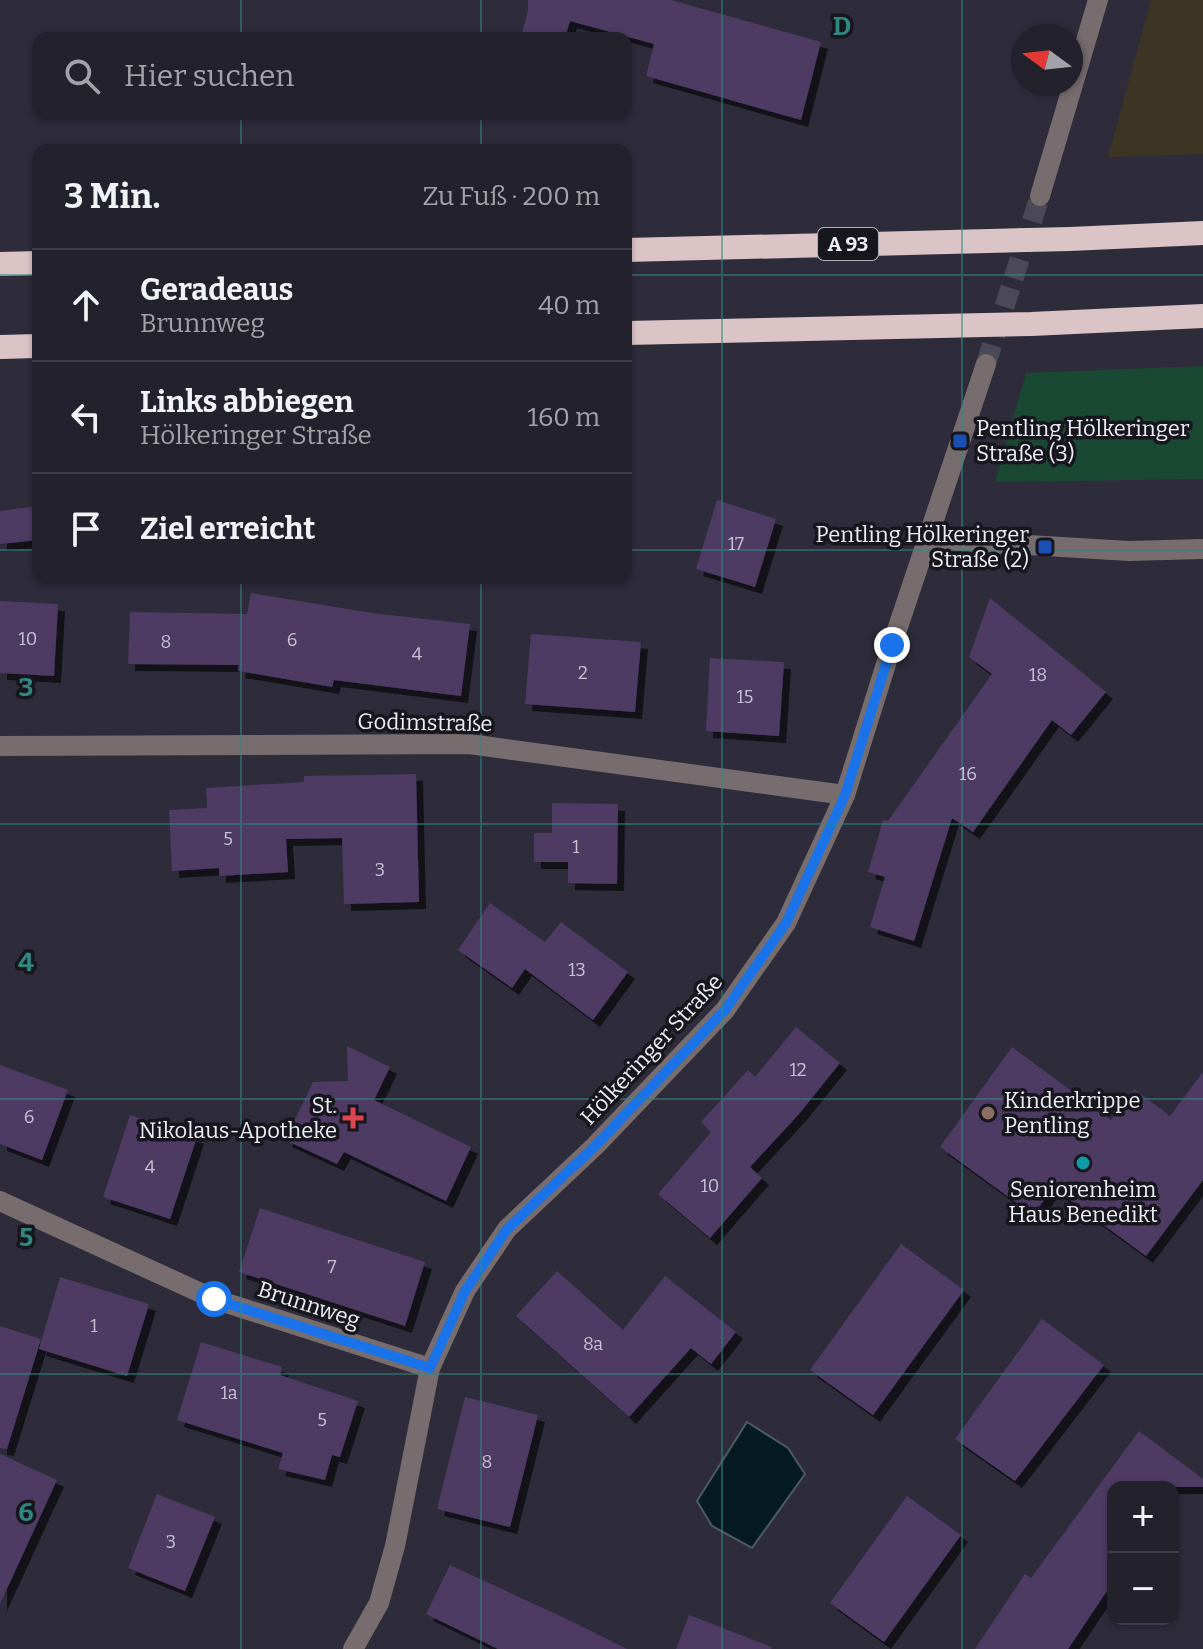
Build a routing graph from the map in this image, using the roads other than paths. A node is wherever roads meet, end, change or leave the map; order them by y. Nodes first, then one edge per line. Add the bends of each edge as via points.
1 (1098, 0) edge
2 (1040, 196) tunnel mouth
3 (1203, 233) edge
4 (632, 250) edge
5 (32, 263) edge
6 (0, 264) edge
7 (1203, 316) edge
8 (632, 333) edge
9 (32, 346) edge
10 (0, 347) edge
11 (986, 364) tunnel mouth
12 (928, 539) junction
13 (1203, 549) edge
14 (0, 746) edge
15 (845, 795) junction
16 (0, 1201) edge
17 (430, 1368) junction
18 (353, 1649) edge

1 - 2 street
3 - 4 highway, A 93
5 - 6 highway
7 - 8 highway
9 - 10 highway
11 - 12 street, Hölkeringer Straße
12 - 13 street via 1129,551
12 - 15 street, Hölkeringer Straße
14 - 15 street, Godimstraße via 469,744
15 - 17 street, Hölkeringer Straße via 786,923 725,1010 507,1229 465,1291
16 - 17 street, Brunnweg via 214,1299
17 - 18 street, Hölkeringer Straße via 395,1546 379,1603

